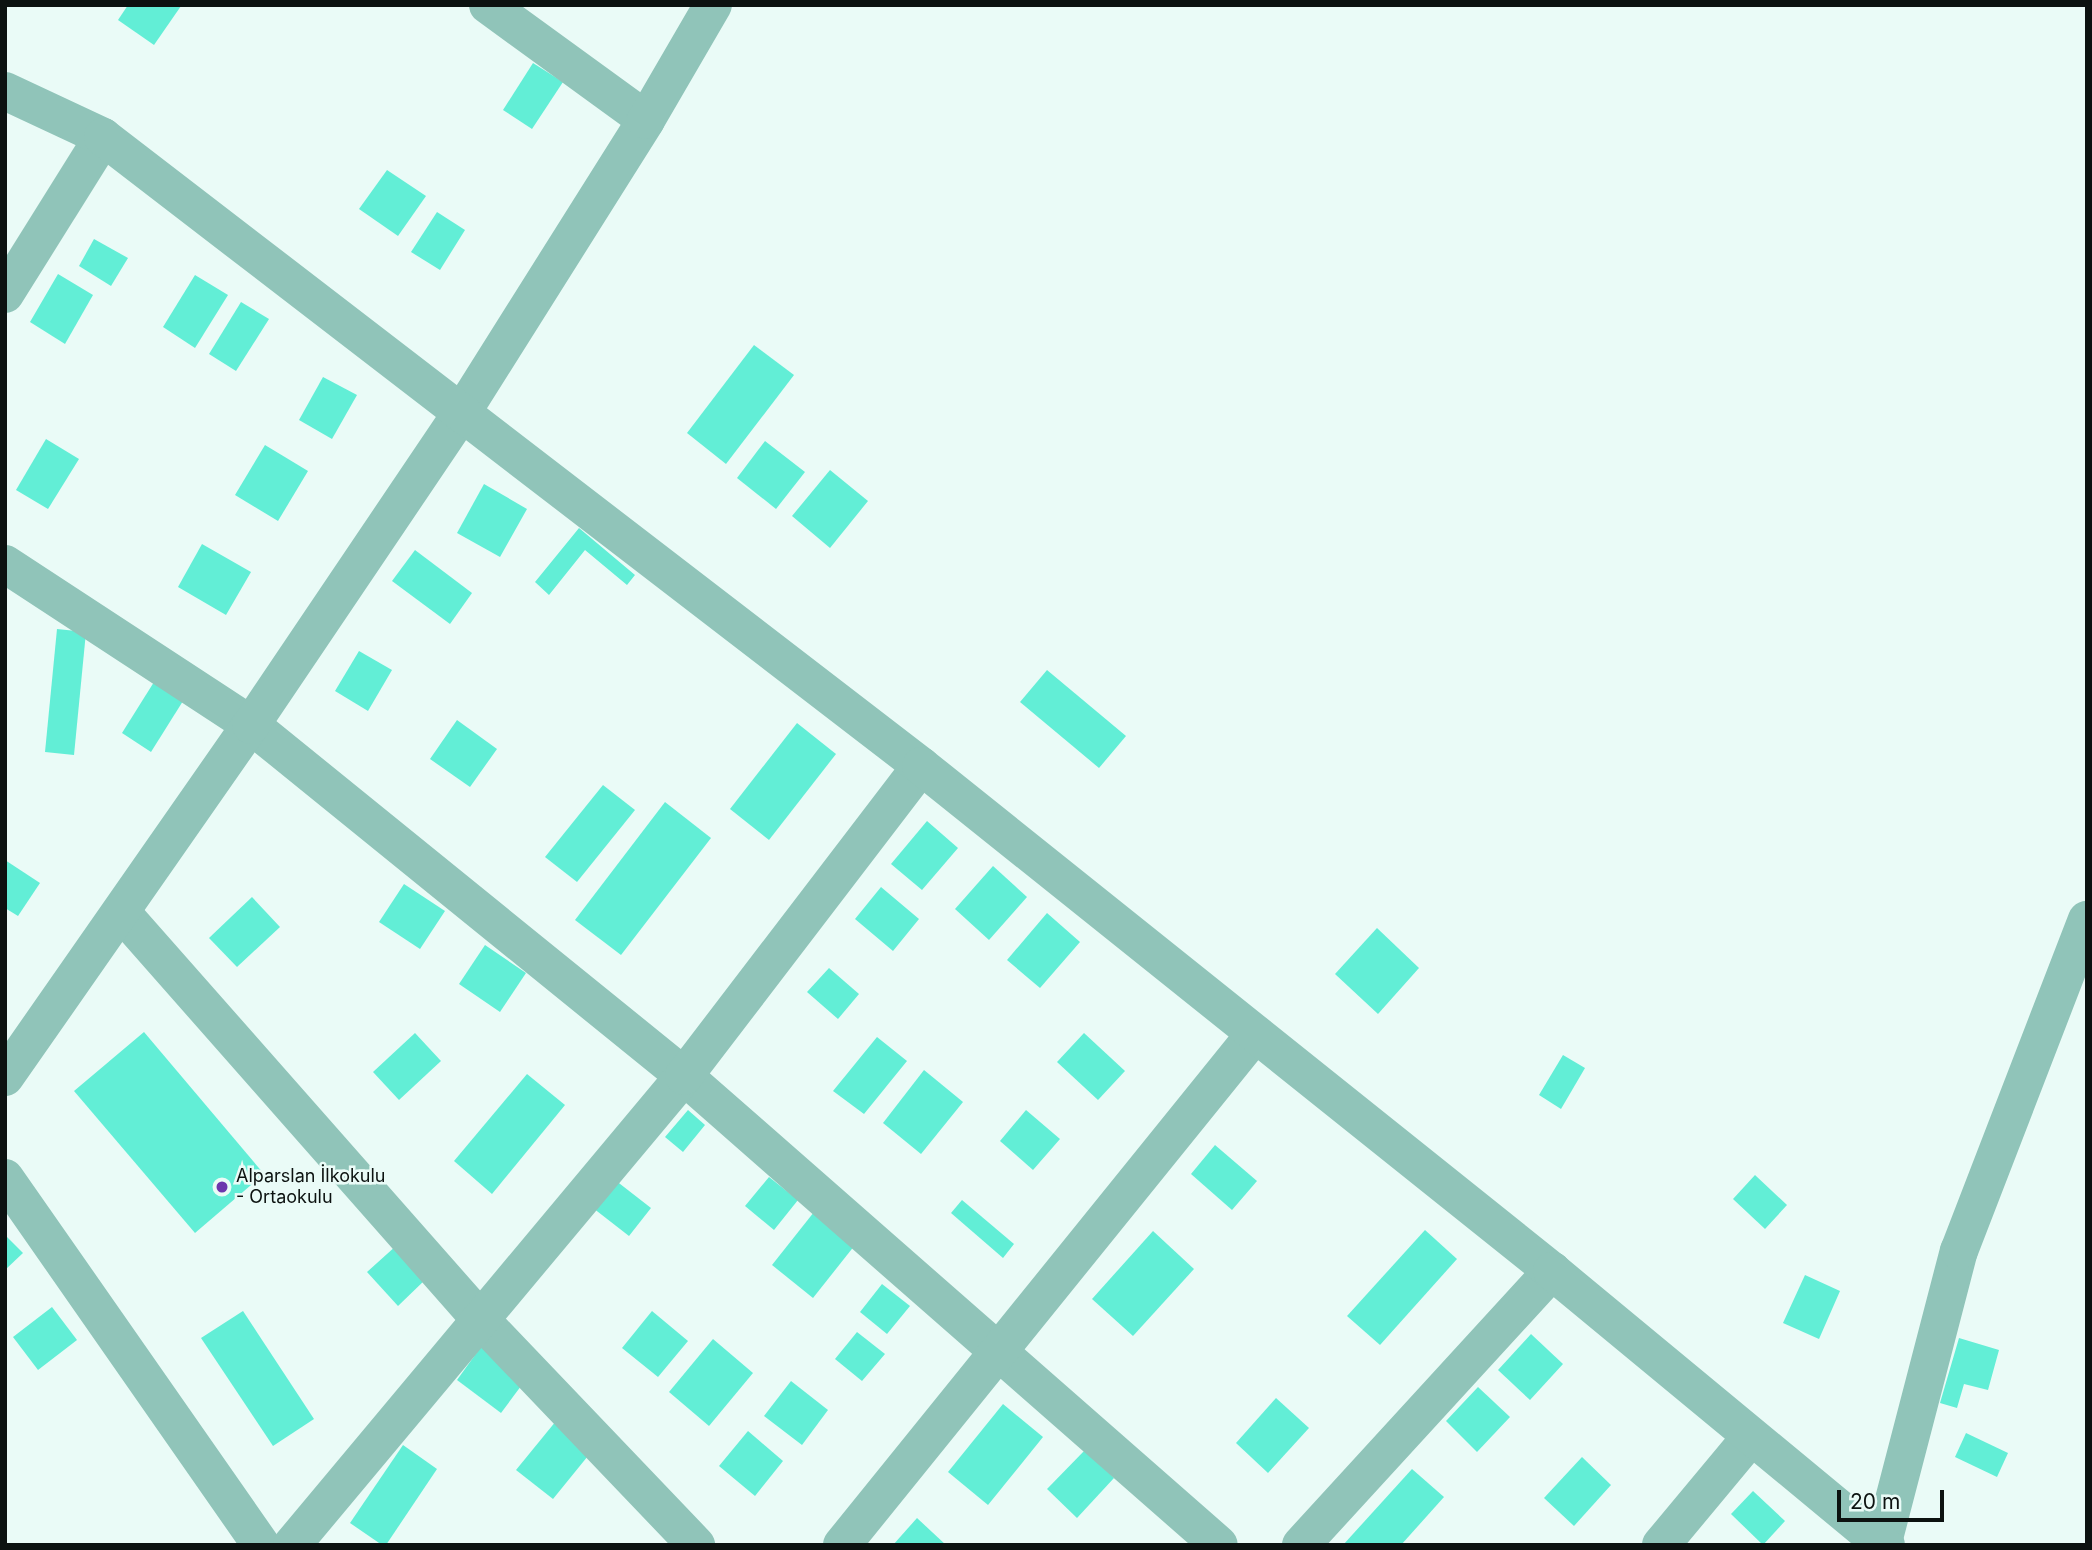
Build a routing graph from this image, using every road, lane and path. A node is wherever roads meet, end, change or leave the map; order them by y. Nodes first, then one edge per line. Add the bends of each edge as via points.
1 (488, 5) edge
2 (713, 5) edge
3 (5, 92) edge
4 (646, 120) junction
5 (103, 137) junction
6 (5, 294) edge
7 (461, 414) junction
8 (5, 564) edge
9 (251, 725) junction
10 (921, 766) junction
11 (122, 914) junction
12 (2087, 920) edge
13 (1255, 1034) junction
14 (684, 1076) junction
15 (5, 1077) edge
16 (5, 1178) edge
17 (1552, 1271) junction
18 (480, 1319) junction
19 (1001, 1351) junction
20 (1750, 1438) junction
21 (1884, 1544) edge
22 (261, 1545) edge
23 (292, 1545) edge
24 (696, 1545) edge
25 (842, 1545) edge
26 (1219, 1545) edge
27 (1301, 1545) edge
28 (1661, 1545) edge

1 - 4 street
2 - 4 street
3 - 5 street
4 - 7 street
5 - 6 street
5 - 7 street
7 - 9 street
7 - 10 street
8 - 9 street
9 - 11 street
9 - 14 street
10 - 13 street
10 - 14 street
11 - 15 street
11 - 18 street
12 - 21 street via 1959,1251
13 - 17 street
13 - 19 street
14 - 18 street
14 - 19 street
16 - 22 street
17 - 20 street
17 - 27 street
18 - 23 street
18 - 24 street
19 - 25 street
19 - 26 street
20 - 21 street
20 - 28 street

